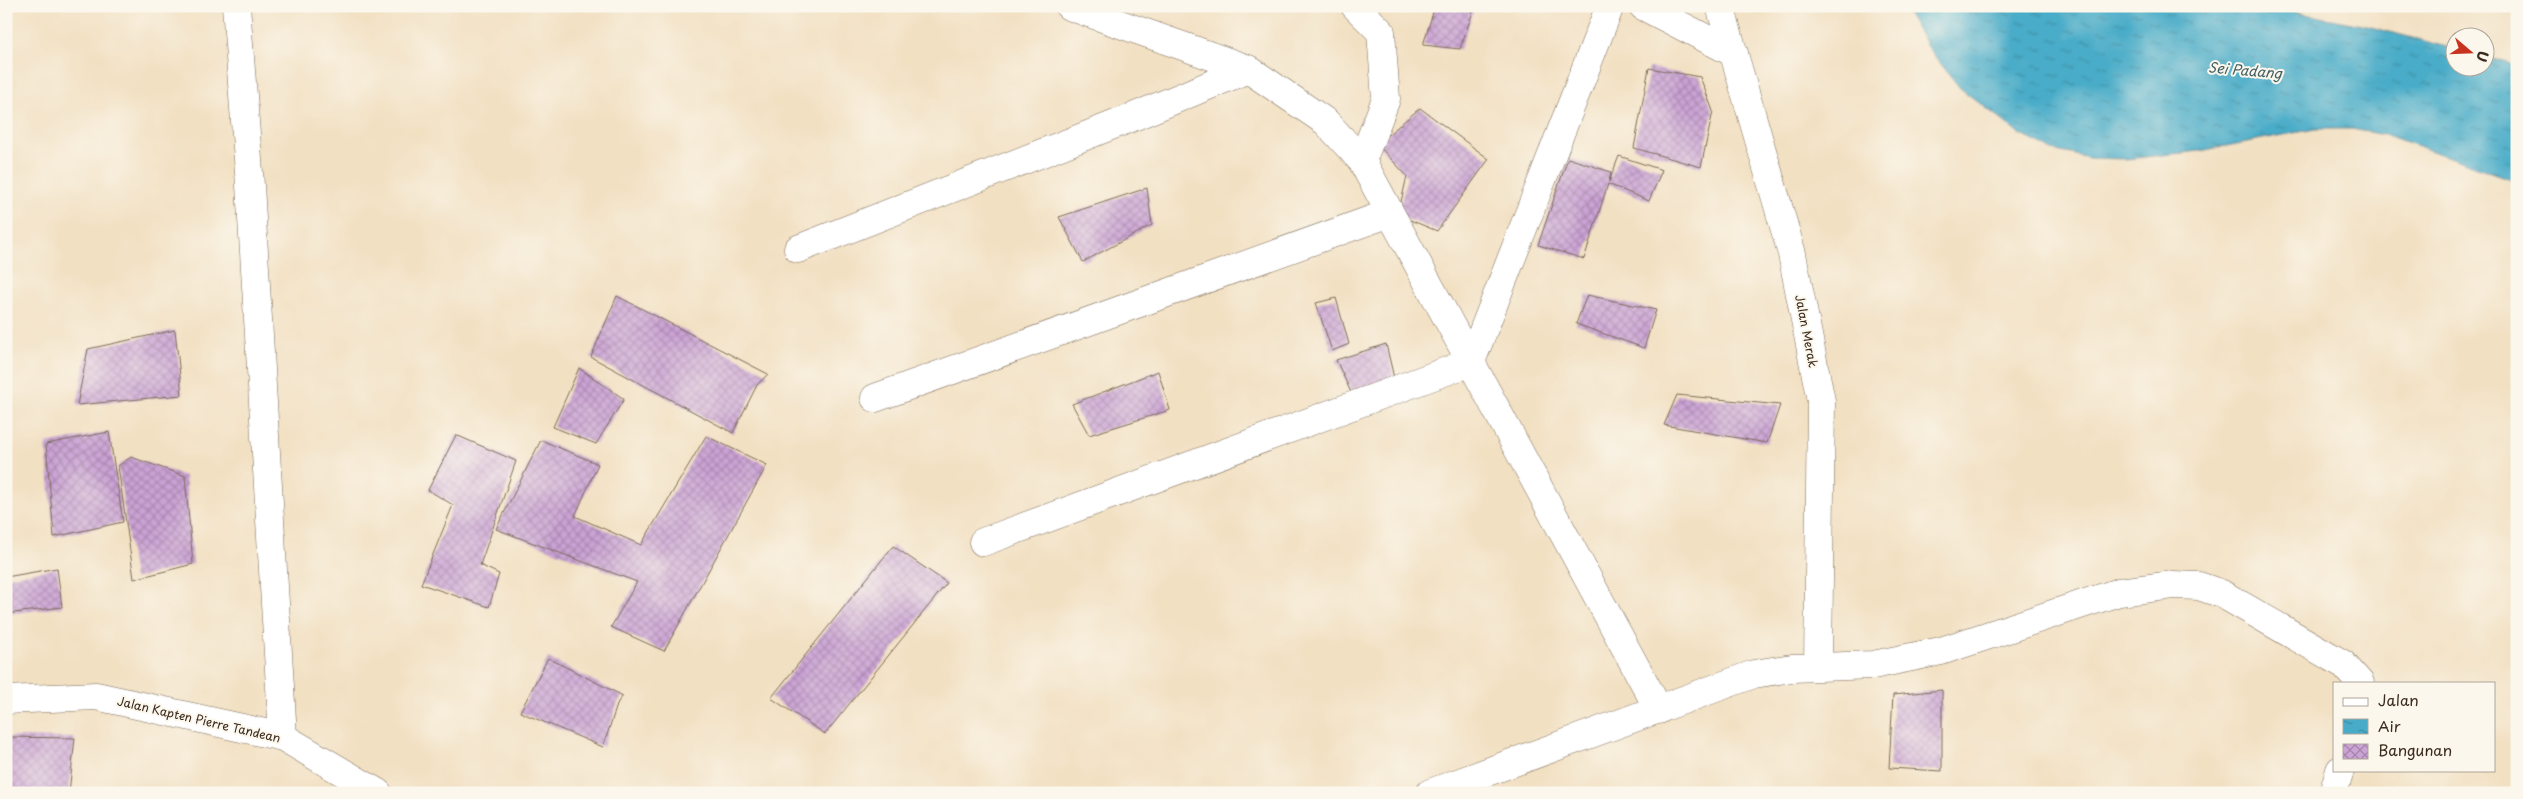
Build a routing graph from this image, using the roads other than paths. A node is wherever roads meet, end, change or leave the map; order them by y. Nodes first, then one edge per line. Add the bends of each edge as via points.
1 (236, 6) edge
2 (1069, 6) edge
3 (1355, 6) edge
4 (1610, 6) edge
5 (1643, 6) edge
6 (1720, 6) edge
7 (1734, 53) junction
8 (1248, 69) junction
9 (1362, 161) junction
10 (1390, 213) junction
11 (798, 249) dead end
12 (1471, 362) junction
13 (875, 398) dead end
14 (983, 542) dead end
15 (1818, 667) junction
16 (2359, 682) edge
17 (6, 700) edge
18 (1659, 710) junction
19 (284, 737) junction
20 (2339, 772) edge
21 (378, 793) edge
22 (1430, 793) edge
23 (2333, 793) edge

1 - 19 street
2 - 8 street
3 - 9 street via 1381,32 1386,99
4 - 12 street
5 - 7 street
6 - 7 street, Jalan Merak
7 - 15 street, Jalan Merak via 1792,254 1821,401
8 - 9 street via 1326,122
8 - 11 street
9 - 10 street
10 - 12 street
10 - 13 street
12 - 14 street
12 - 18 street
15 - 16 street via 1873,665 1941,652 2119,592 2173,585 2199,586 2222,594 2343,664
15 - 18 street via 1754,674
17 - 19 street, Jalan Kapten Pierre Tandean via 96,696
18 - 22 street
19 - 21 street, Jalan Kapten Pierre Tandean
20 - 23 street

